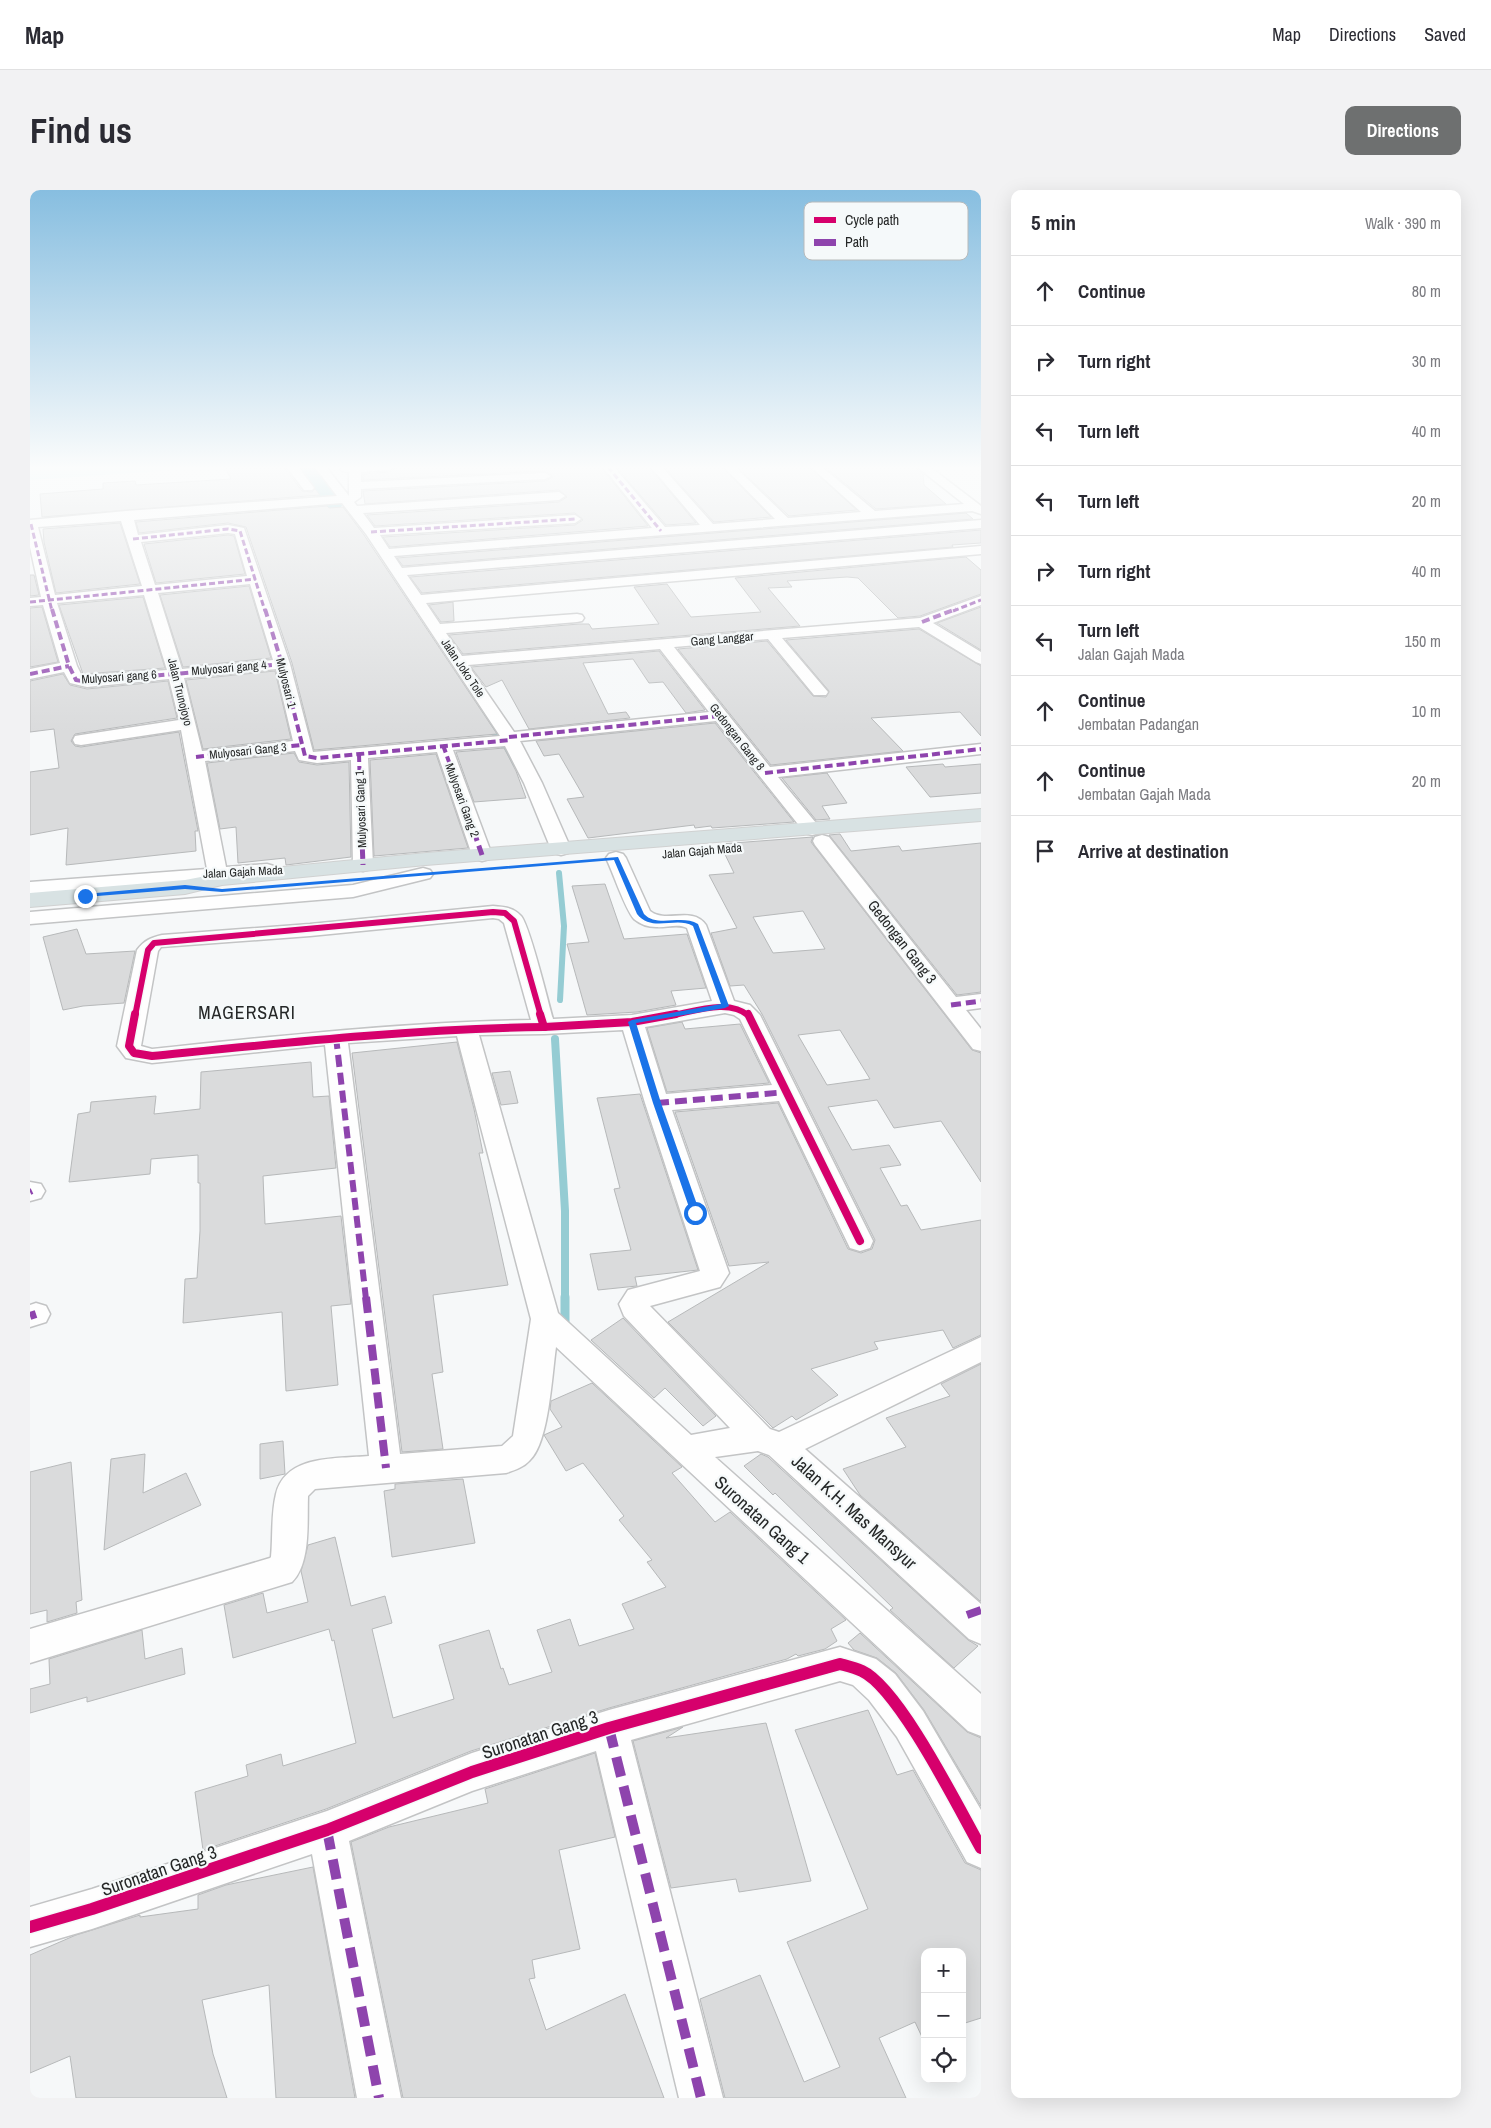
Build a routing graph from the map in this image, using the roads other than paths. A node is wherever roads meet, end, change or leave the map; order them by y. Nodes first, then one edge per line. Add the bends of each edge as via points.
1 (139, 556) edge
2 (248, 556) edge
3 (387, 556) edge
4 (592, 556) edge
5 (913, 556) edge
6 (34, 562) edge
7 (398, 572) junction
8 (256, 579) junction
9 (151, 590) junction
10 (49, 600) junction
11 (416, 600) junction
12 (981, 600) edge
13 (30, 602) edge
14 (577, 618) dead end
15 (922, 622) junction
16 (437, 629) junction
17 (772, 634) junction
18 (664, 644) junction
19 (981, 660) edge
20 (459, 661) junction
21 (282, 664) junction
22 (69, 666) junction
23 (175, 672) junction
24 (30, 674) edge
25 (820, 692) dead end
26 (719, 716) junction
27 (188, 724) junction
28 (81, 740) dead end
29 (505, 740) junction
30 (301, 745) junction
31 (443, 746) junction
32 (981, 749) edge
33 (359, 754) junction
34 (196, 756) junction
35 (765, 773) junction
36 (981, 815) edge
37 (981, 828) edge
38 (817, 835) junction
39 (561, 849) junction
40 (482, 855) junction
41 (616, 858) junction
42 (363, 865) junction
43 (424, 867) junction
44 (217, 873) junction
45 (30, 888) edge
46 (310, 896) junction
47 (30, 900) edge
48 (30, 918) edge
49 (310, 930) junction
50 (981, 1001) edge
51 (951, 1005) junction
52 (725, 1006) junction
53 (632, 1022) junction
54 (544, 1027) junction
55 (466, 1028) junction
56 (336, 1037) junction
57 (981, 1044) edge
58 (787, 1092) junction
59 (657, 1103) junction
60 (860, 1241) dead end
61 (545, 1319) junction
62 (981, 1349) edge
63 (770, 1442) junction
64 (689, 1453) junction
65 (386, 1468) junction
66 (976, 1617) edge
67 (30, 1646) edge
68 (981, 1718) edge
69 (609, 1728) junction
70 (327, 1830) junction
71 (981, 1848) edge
72 (30, 1927) edge
73 (380, 2098) edge
74 (701, 2098) edge

1 - 9 street, Jalan Trunojoyo
2 - 8 street, Mulyosari 1
3 - 7 street, Jalan Joko Tole
4 - 7 street
5 - 11 street
6 - 10 street, Mulyosari gang 6
7 - 11 street, Jalan Joko Tole
8 - 9 street
8 - 21 street, Mulyosari 1
9 - 10 street
9 - 23 street, Jalan Trunojoyo
10 - 13 street
10 - 22 street, Mulyosari gang 6
11 - 16 street, Jalan Joko Tole
12 - 15 street, Gang Langgar
14 - 16 street
15 - 17 street, Gang Langgar
15 - 19 street
16 - 20 street, Jalan Joko Tole
17 - 18 street, Gang Langgar
17 - 25 street
18 - 20 street, Gang Langgar
18 - 26 street, Gedongan Gang 8
20 - 29 street, Jalan Joko Tole
21 - 23 street, Mulyosari gang 4
21 - 30 street, Mulyosari 1
22 - 23 street, Mulyosari gang 6 via 76,680 82,682
22 - 24 street
23 - 27 street, Jalan Trunojoyo
26 - 29 street
26 - 35 street, Gedongan Gang 8
27 - 28 street
27 - 34 street, Jalan Trunojoyo
29 - 31 street
29 - 39 street, Jalan Joko Tole via 532,783
30 - 33 street via 303,754 308,758
30 - 34 street, Mulyosari Gang 3
31 - 33 street
31 - 40 street, Mulyosari Gang 2
32 - 35 street
33 - 42 street, Mulyosari Gang 1
34 - 44 street, Jalan Trunojoyo
35 - 38 street, Gedongan Gang 8
36 - 38 main road, Jalan Gajah Mada
37 - 38 main road, Jalan Gajah Mada
38 - 39 main road, Jalan Gajah Mada
38 - 41 main road, Jalan Gajah Mada
38 - 51 street, Gedongan Gang 3
39 - 40 main road, Jalan Gajah Mada
40 - 43 main road, Jalan Gajah Mada
41 - 43 main road, Jalan Gajah Mada
41 - 52 street via 645,919 656,922 690,921 696,925
42 - 43 street, Jalan Gajah Mada
42 - 44 street, Jalan Gajah Mada
43 - 46 street, Jalan Gajah Mada via 353,891
43 - 47 main road, Jalan Gajah Mada via 222,890 185,887
44 - 45 street, Jalan Gajah Mada
46 - 48 street, Jalan Gajah Mada
46 - 49 street
49 - 54 street via 505,913 514,921
49 - 56 street via 154,943 148,950 129,1046 134,1053 152,1056
50 - 51 street
51 - 57 street, Gedongan Gang 3
52 - 53 street
52 - 58 street via 742,1010 749,1016
53 - 54 street
53 - 59 street
54 - 55 street
55 - 56 street
55 - 61 street
56 - 65 street
58 - 59 street
58 - 60 street
59 - 63 street via 715,1273 710,1279 638,1298 634,1308
61 - 64 street, Suronatan Gang 1
61 - 65 street via 528,1436 516,1455 506,1459
62 - 63 street, Jalan K.H. Mas Mansyur
63 - 64 street via 697,1446
63 - 66 street, Jalan K.H. Mas Mansyur
64 - 68 street, Suronatan Gang 1
65 - 67 street via 312,1475 296,1484 292,1494 288,1558 280,1571
69 - 70 street, Suronatan Gang 3 via 472,1772
69 - 71 street, Suronatan Gang 3 via 840,1664 848,1666 863,1671 882,1687 910,1724
69 - 74 street
70 - 72 street, Suronatan Gang 3
70 - 73 street

